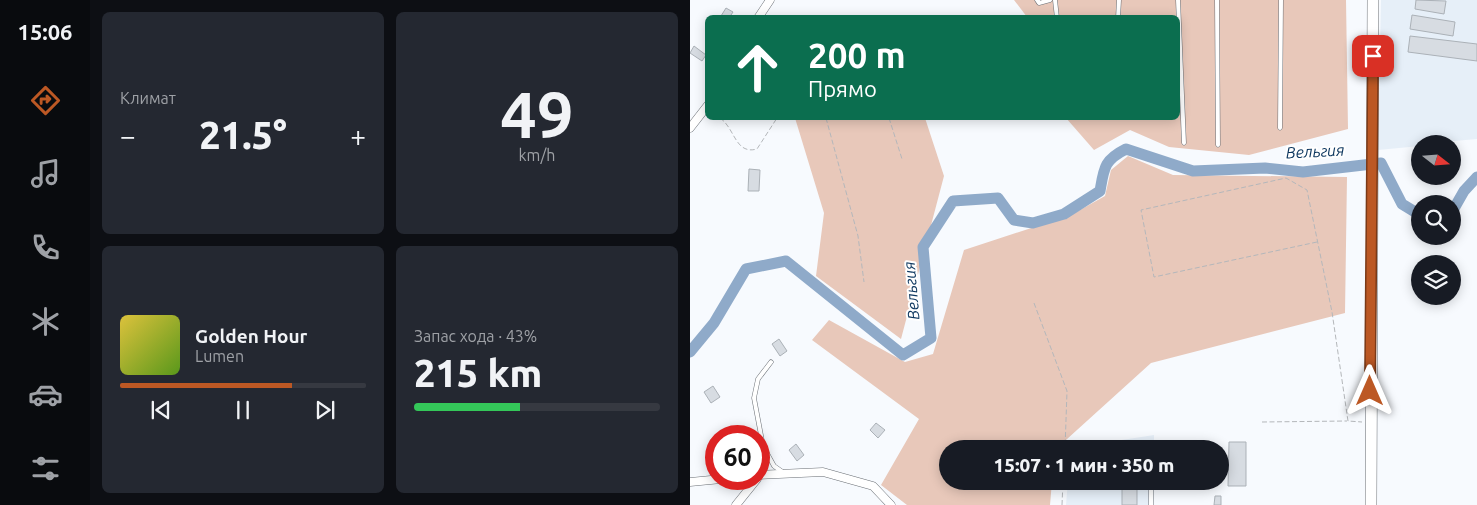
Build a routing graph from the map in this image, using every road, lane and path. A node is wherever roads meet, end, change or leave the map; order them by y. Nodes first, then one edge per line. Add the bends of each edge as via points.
1 (770, 0) edge
2 (1037, 0) edge
3 (1050, 0) edge
4 (1055, 0) edge
5 (1119, 0) edge
6 (1178, 0) edge
7 (1217, 0) edge
8 (1281, 0) edge
9 (1373, 0) edge
10 (760, 15) edge
11 (1057, 15) edge
12 (1118, 15) edge
13 (1179, 15) edge
14 (1180, 48) edge
15 (705, 108) edge
16 (722, 120) edge
17 (776, 120) edge
18 (827, 120) edge
19 (890, 120) edge
20 (690, 128) edge
21 (1280, 128) dead end
22 (1184, 144) dead end
23 (1218, 145) dead end
24 (902, 159) dead end
25 (1317, 242) junction
26 (864, 282) dead end
27 (1034, 303) dead end
28 (771, 362) dead end
29 (1348, 421) junction
30 (1262, 422) dead end
31 (1370, 422) junction
32 (1065, 440) edge
33 (784, 473) junction
34 (770, 475) edge
35 (705, 481) edge
36 (690, 482) edge
37 (748, 490) edge
38 (1063, 490) edge
39 (1151, 490) edge
40 (736, 505) edge
41 (891, 505) edge
42 (1062, 505) edge
43 (1151, 505) edge
44 (1371, 505) edge

1 - 10 street
2 - 3 lane via 1039,3
4 - 11 lane
5 - 12 lane
6 - 13 lane
7 - 23 lane
8 - 21 lane
9 - 31 main road
14 - 22 lane
15 - 20 street
16 - 17 path via 742,148 749,151 757,149
18 - 26 path via 858,236
19 - 24 path
25 - 25 path via 1154,276 1140,210 1286,178 1307,190
25 - 29 path via 1332,312
27 - 32 path via 1068,391
28 - 33 lane via 758,379 754,398 764,446 774,466
29 - 30 path
29 - 31 path
31 - 44 main road
33 - 34 street
33 - 41 street via 823,472 873,486
35 - 36 street
37 - 40 street
38 - 42 path
39 - 43 lane

